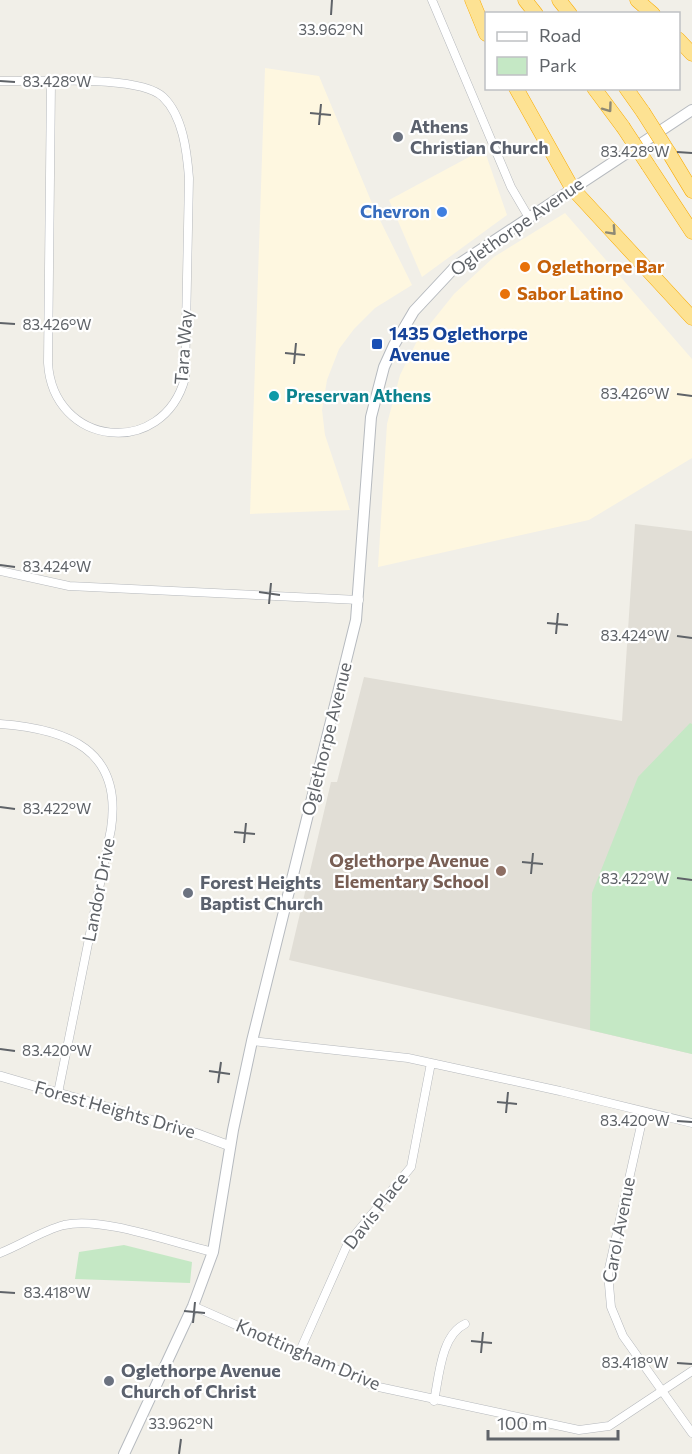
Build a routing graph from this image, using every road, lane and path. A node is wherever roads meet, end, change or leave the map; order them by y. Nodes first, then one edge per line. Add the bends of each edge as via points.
1 (432, 0) edge
2 (472, 0) edge
3 (525, 0) edge
4 (559, 0) edge
5 (637, 0) edge
6 (534, 12) edge
7 (568, 12) edge
8 (651, 12) edge
9 (485, 32) edge
10 (680, 41) edge
11 (692, 54) edge
12 (0, 81) edge
13 (51, 82) junction
14 (517, 90) edge
15 (595, 90) edge
16 (627, 90) edge
17 (692, 110) edge
18 (572, 188) junction
19 (692, 191) edge
20 (528, 216) junction
21 (692, 232) edge
22 (692, 318) edge
23 (0, 572) edge
24 (359, 600) junction
25 (0, 724) edge
26 (252, 1041) junction
27 (431, 1063) junction
28 (0, 1076) edge
29 (57, 1093) junction
30 (644, 1112) junction
31 (692, 1123) edge
32 (230, 1146) junction
33 (213, 1252) junction
34 (0, 1253) edge
35 (194, 1306) junction
36 (465, 1324) dead end
37 (299, 1353) junction
38 (692, 1371) edge
39 (662, 1391) junction
40 (434, 1401) junction
41 (692, 1433) edge
42 (124, 1454) edge

1 - 20 street via 511,187
2 - 9 highway
3 - 6 highway
4 - 7 highway
5 - 8 highway
10 - 11 highway
12 - 13 street, Tara Way
13 - 13 street, Tara Way via 124,83 157,92 171,108 186,151 189,178 185,378 174,405 134,431 111,433 89,428 63,407 51,386
14 - 18 highway
15 -> 21 highway, bridge
16 - 19 highway, bridge
17 - 18 main road, Oglethorpe Avenue
18 - 20 main road, Oglethorpe Avenue
18 -> 22 highway
20 - 24 main road, Oglethorpe Avenue via 472,253 439,282 413,313 394,345 379,382 371,417
23 - 24 street via 69,586
24 - 26 main road, Oglethorpe Avenue
25 - 29 street, Landor Drive via 49,730 78,742 100,763 112,794 111,829
26 - 27 street
26 - 32 main road, Oglethorpe Avenue
27 - 30 street
27 - 37 street, Davis Place via 411,1167 348,1243
28 - 29 street, Forest Heights Drive
29 - 32 street, Forest Heights Drive
30 - 31 street
30 - 39 street, Carol Avenue via 610,1261 608,1293 623,1336
32 - 33 main road, Oglethorpe Avenue
33 - 34 street via 80,1223 53,1228
33 - 35 main road, Oglethorpe Avenue
35 - 37 street, Knottingham Drive
35 - 42 main road, Oglethorpe Avenue
36 - 40 street via 455,1330 448,1344
37 - 40 street, Knottingham Drive via 374,1386
38 - 39 street, Knottingham Drive
39 - 40 street, Knottingham Drive via 617,1422 591,1431
39 - 41 street, Carol Avenue

